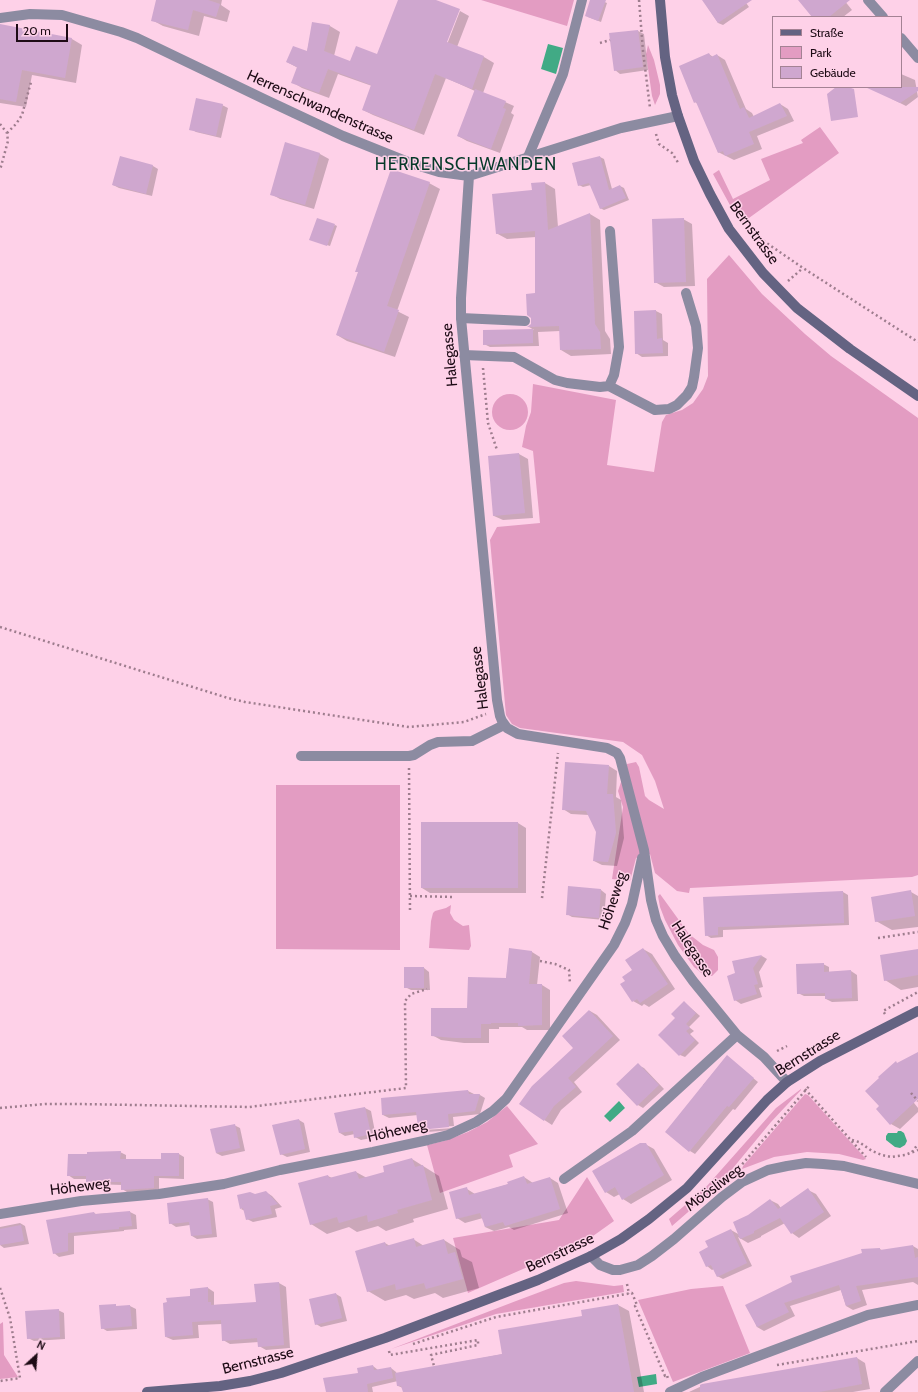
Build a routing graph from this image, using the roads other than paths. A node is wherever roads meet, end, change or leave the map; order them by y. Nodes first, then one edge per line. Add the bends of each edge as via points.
1 (582, 0) edge
2 (660, 0) edge
3 (868, 0) edge
4 (882, 16) edge
5 (0, 18) edge
6 (902, 39) edge
7 (918, 58) edge
8 (678, 116) junction
9 (528, 157) junction
10 (469, 176) junction
11 (610, 231) dead end
12 (686, 293) dead end
13 (461, 318) junction
14 (526, 321) dead end
15 (464, 355) junction
16 (609, 386) junction
17 (918, 396) edge
18 (504, 724) junction
19 (301, 756) dead end
20 (644, 850) junction
21 (918, 1011) edge
22 (737, 1035) junction
23 (787, 1082) junction
24 (564, 1179) dead end
25 (918, 1184) edge
26 (0, 1214) edge
27 (591, 1256) junction
28 (918, 1305) edge
29 (918, 1361) edge
30 (147, 1392) edge
31 (670, 1392) edge
32 (885, 1392) edge

1 - 9 street via 563,74
2 - 8 main road, Bernstrasse via 665,56
3 - 4 street
5 - 10 street, Herrenschwandenstrasse via 30,14 62,15 121,32 364,144 439,172
6 - 7 street
8 - 9 street, Herrenschwandenstrasse via 621,128
8 - 17 main road, Bernstrasse via 694,161 710,194 729,229 745,251 797,308
9 - 10 street, Herrenschwandenstrasse
10 - 13 street, Halegasse via 460,298
11 - 16 street via 619,347 614,375
12 - 16 street via 696,326 698,348 692,387 687,395 669,409 655,410
13 - 14 street
13 - 15 street, Halegasse
15 - 16 street via 514,356 555,380
15 - 18 street, Halegasse via 498,710
18 - 19 street via 472,741 438,742 409,756
18 - 20 street, Halegasse via 518,734 607,748 616,753 620,758
20 - 22 street, Halegasse via 651,900 656,920 664,936 693,981
20 - 26 street, Höheweg via 632,904 614,945 506,1099 476,1122 448,1135 428,1140 224,1184 159,1194 81,1201
21 - 23 main road, Bernstrasse
22 - 23 street, Halegasse via 764,1057
22 - 24 street via 632,1131
23 - 27 main road, Bernstrasse via 766,1100 687,1188 621,1240
25 - 27 street, Möösliweg via 844,1166 823,1164 768,1170 742,1182 674,1239 638,1265 613,1270
27 - 30 main road, Bernstrasse via 538,1280 385,1338 281,1373 220,1386
28 - 31 street via 868,1315 702,1376
29 - 32 street

